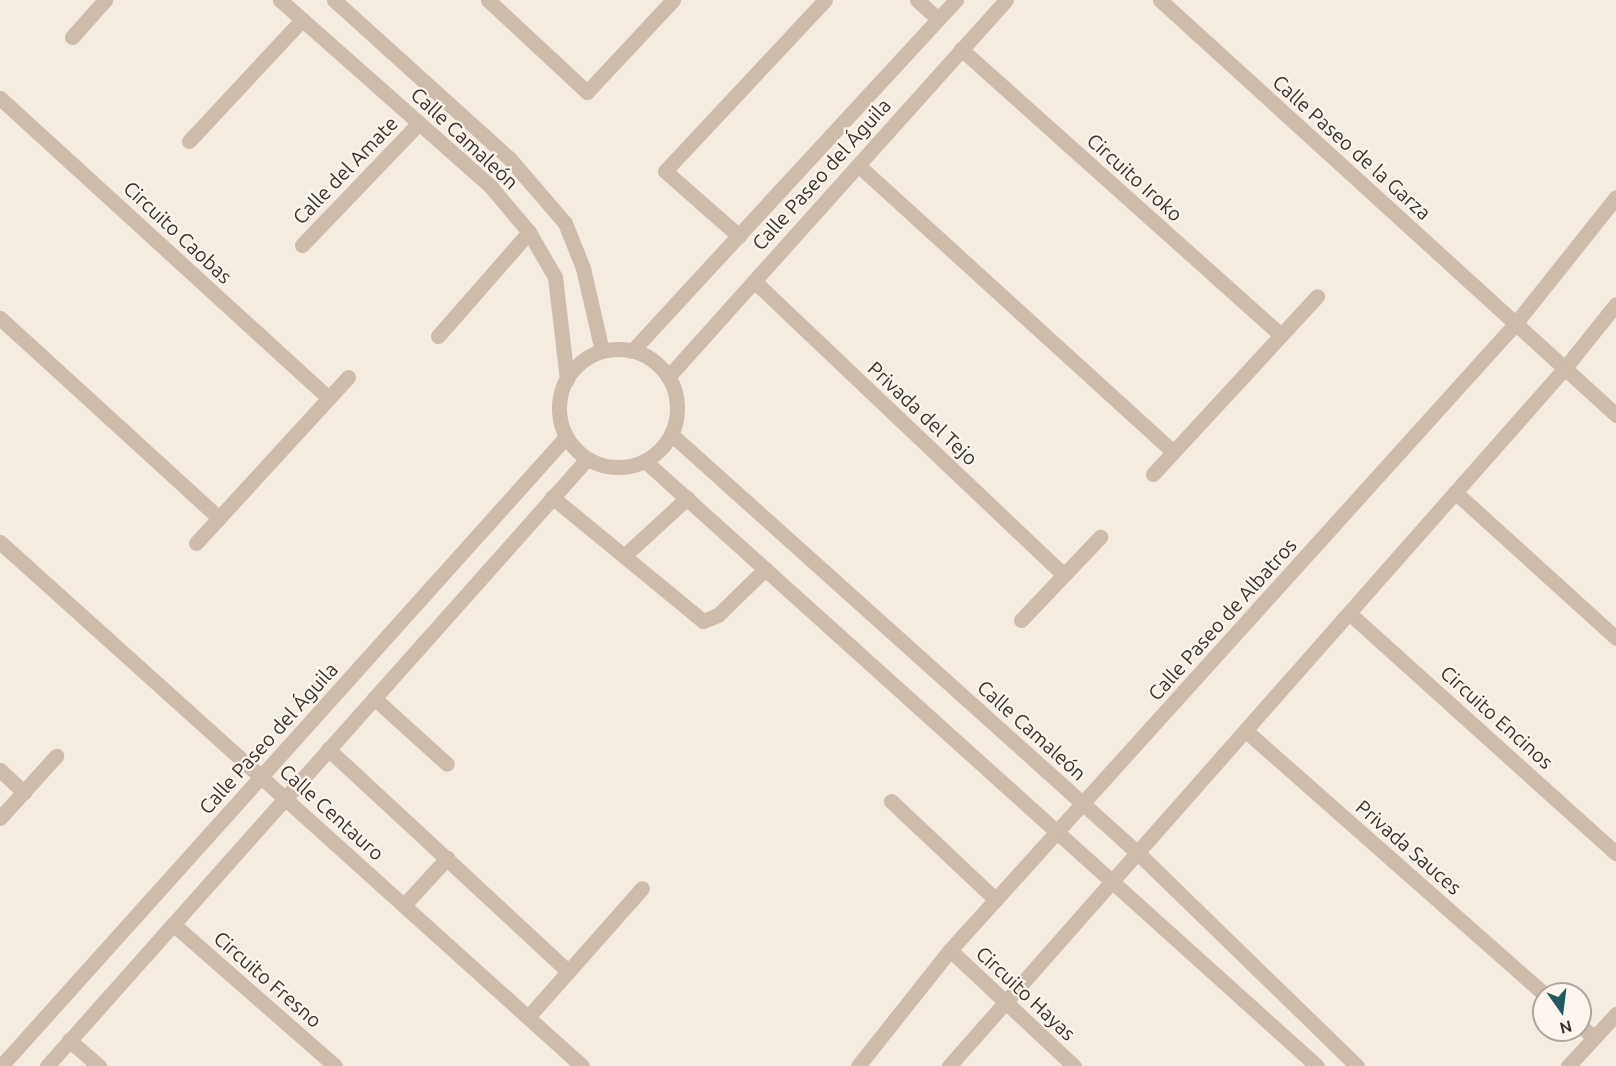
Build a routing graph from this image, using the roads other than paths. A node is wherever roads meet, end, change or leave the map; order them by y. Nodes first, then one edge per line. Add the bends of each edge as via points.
1 (105, 0) edge
2 (280, 0) edge
3 (334, 0) edge
4 (488, 0) edge
5 (673, 0) edge
6 (825, 0) edge
7 (916, 0) edge
8 (956, 0) edge
9 (1006, 0) edge
10 (1160, 0) edge
11 (938, 19) junction
12 (302, 20) junction
13 (72, 37) dead end
14 (961, 50) junction
15 (0, 98) edge
16 (419, 123) junction
17 (189, 141) dead end
18 (858, 165) junction
19 (1616, 197) edge
20 (529, 232) junction
21 (739, 236) junction
22 (302, 245) dead end
23 (754, 281) junction
24 (1317, 296) dead end
25 (1616, 304) edge
26 (0, 318) edge
27 (1515, 324) junction
28 (1281, 335) junction
29 (438, 336) dead end
30 (602, 351) junction
31 (632, 351) junction
32 (1564, 369) junction
33 (348, 377) dead end
34 (668, 377) junction
35 (567, 379) junction
36 (328, 398) junction
37 (1616, 415) edge
38 (671, 434) junction
39 (566, 437) junction
40 (1173, 452) junction
41 (587, 459) junction
42 (645, 461) junction
43 (1153, 474) dead end
44 (1455, 492) junction
45 (552, 497) junction
46 (687, 498) junction
47 (219, 518) junction
48 (1100, 537) dead end
49 (0, 542) edge
50 (195, 543) dead end
51 (624, 556) junction
52 (765, 569) junction
53 (1064, 575) junction
54 (1349, 613) junction
55 (1021, 620) dead end
56 (1616, 638) edge
57 (374, 698) junction
58 (1246, 731) junction
59 (328, 749) junction
60 (56, 756) dead end
61 (447, 765) dead end
62 (0, 770) edge
63 (262, 777) junction
64 (24, 792) junction
65 (285, 797) junction
66 (891, 801) dead end
67 (1084, 804) junction
68 (0, 818) edge
69 (1058, 832) junction
70 (1616, 853) edge
71 (1139, 854) junction
72 (447, 858) junction
73 (1114, 882) junction
74 (642, 888) dead end
75 (996, 900) junction
76 (404, 905) junction
77 (173, 924) junction
78 (950, 950) junction
79 (568, 971) junction
80 (1532, 983) edge
81 (1007, 1004) junction
82 (1616, 1014) edge
83 (528, 1017) junction
84 (1594, 1038) joint
85 (69, 1040) junction
86 (1, 1066) edge
87 (47, 1066) edge
88 (99, 1066) edge
89 (334, 1066) edge
90 (582, 1066) edge
91 (858, 1066) edge
92 (949, 1066) edge
93 (1074, 1066) edge
94 (1317, 1066) edge
95 (1357, 1066) edge
96 (1568, 1066) edge

1 - 13 street
2 - 12 street, Calle Camaleón
3 - 30 street, Calle Camaleón via 509,158 565,223 583,268
4 - 5 street via 586,92
6 - 21 street via 665,171
7 - 11 street
8 - 11 street, Calle Paseo del Águila
9 - 14 street, Calle Paseo del Águila
10 - 27 street, Calle Paseo de la Garza
11 - 21 street, Calle Paseo del Águila
12 - 16 street, Calle Camaleón
12 - 17 street
14 - 18 street, Calle Paseo del Águila
14 - 28 street, Circuito Iroko
15 - 36 street, Circuito Caobas
16 - 20 street, Calle Camaleón via 491,187
16 - 22 street, Calle del Amate
18 - 23 street, Calle Paseo del Águila
18 - 40 street
19 - 27 street, Calle Paseo de Albatros
20 - 29 street
20 - 35 street, Calle Camaleón via 555,277
21 - 31 street, Calle Paseo del Águila
23 - 34 street, Calle Paseo del Águila
23 - 53 street, Privada del Tejo
24 - 28 street
25 - 32 street
26 - 47 street
27 - 32 street, Calle Paseo de la Garza
27 - 67 street, Calle Paseo de Albatros
28 - 40 street
30 - 31 street
30 - 35 street via 588,357
31 - 34 street via 658,365
32 - 37 street, Calle Paseo de la Garza
32 - 44 street
33 - 36 street
34 - 38 street via 677,405
35 - 39 street via 558,408
36 - 47 street
38 - 42 street
38 - 67 street, Calle Camaleón
39 - 41 street
39 - 63 street, Calle Paseo del Águila
40 - 43 street
41 - 42 street via 616,468
41 - 45 street
42 - 46 street
44 - 54 street
44 - 56 street
45 - 51 street
45 - 57 street
46 - 51 street
46 - 52 street
47 - 50 street
48 - 53 street
49 - 63 street, Calle Centauro
51 - 52 street via 703,621 718,615
52 - 69 street
53 - 55 street
54 - 58 street
54 - 70 street, Circuito Encinos
57 - 59 street
57 - 61 street
58 - 71 street
58 - 80 street, Privada Sauces
59 - 65 street
59 - 72 street
60 - 64 street
62 - 64 street
63 - 65 street, Calle Centauro
63 - 86 street, Calle Paseo del Águila
64 - 68 street
65 - 76 street, Calle Centauro
65 - 77 street
66 - 75 street
67 - 69 street, Calle Paseo de Albatros
67 - 71 street, Calle Camaleón
69 - 73 street
69 - 75 street, Calle Paseo de Albatros
71 - 73 street
71 - 95 street, Calle Camaleón
72 - 76 street
72 - 79 street
73 - 81 street
73 - 94 street
74 - 79 street
75 - 78 street, Calle Paseo de Albatros
76 - 83 street, Calle Centauro
77 - 85 street
77 - 89 street, Circuito Fresno
78 - 81 street, Circuito Hayas
78 - 91 street, Calle Paseo de Albatros
79 - 83 street
81 - 92 street
81 - 93 street, Circuito Hayas
82 - 84 street
83 - 90 street, Calle Centauro
84 - 96 street
85 - 87 street
85 - 88 street

